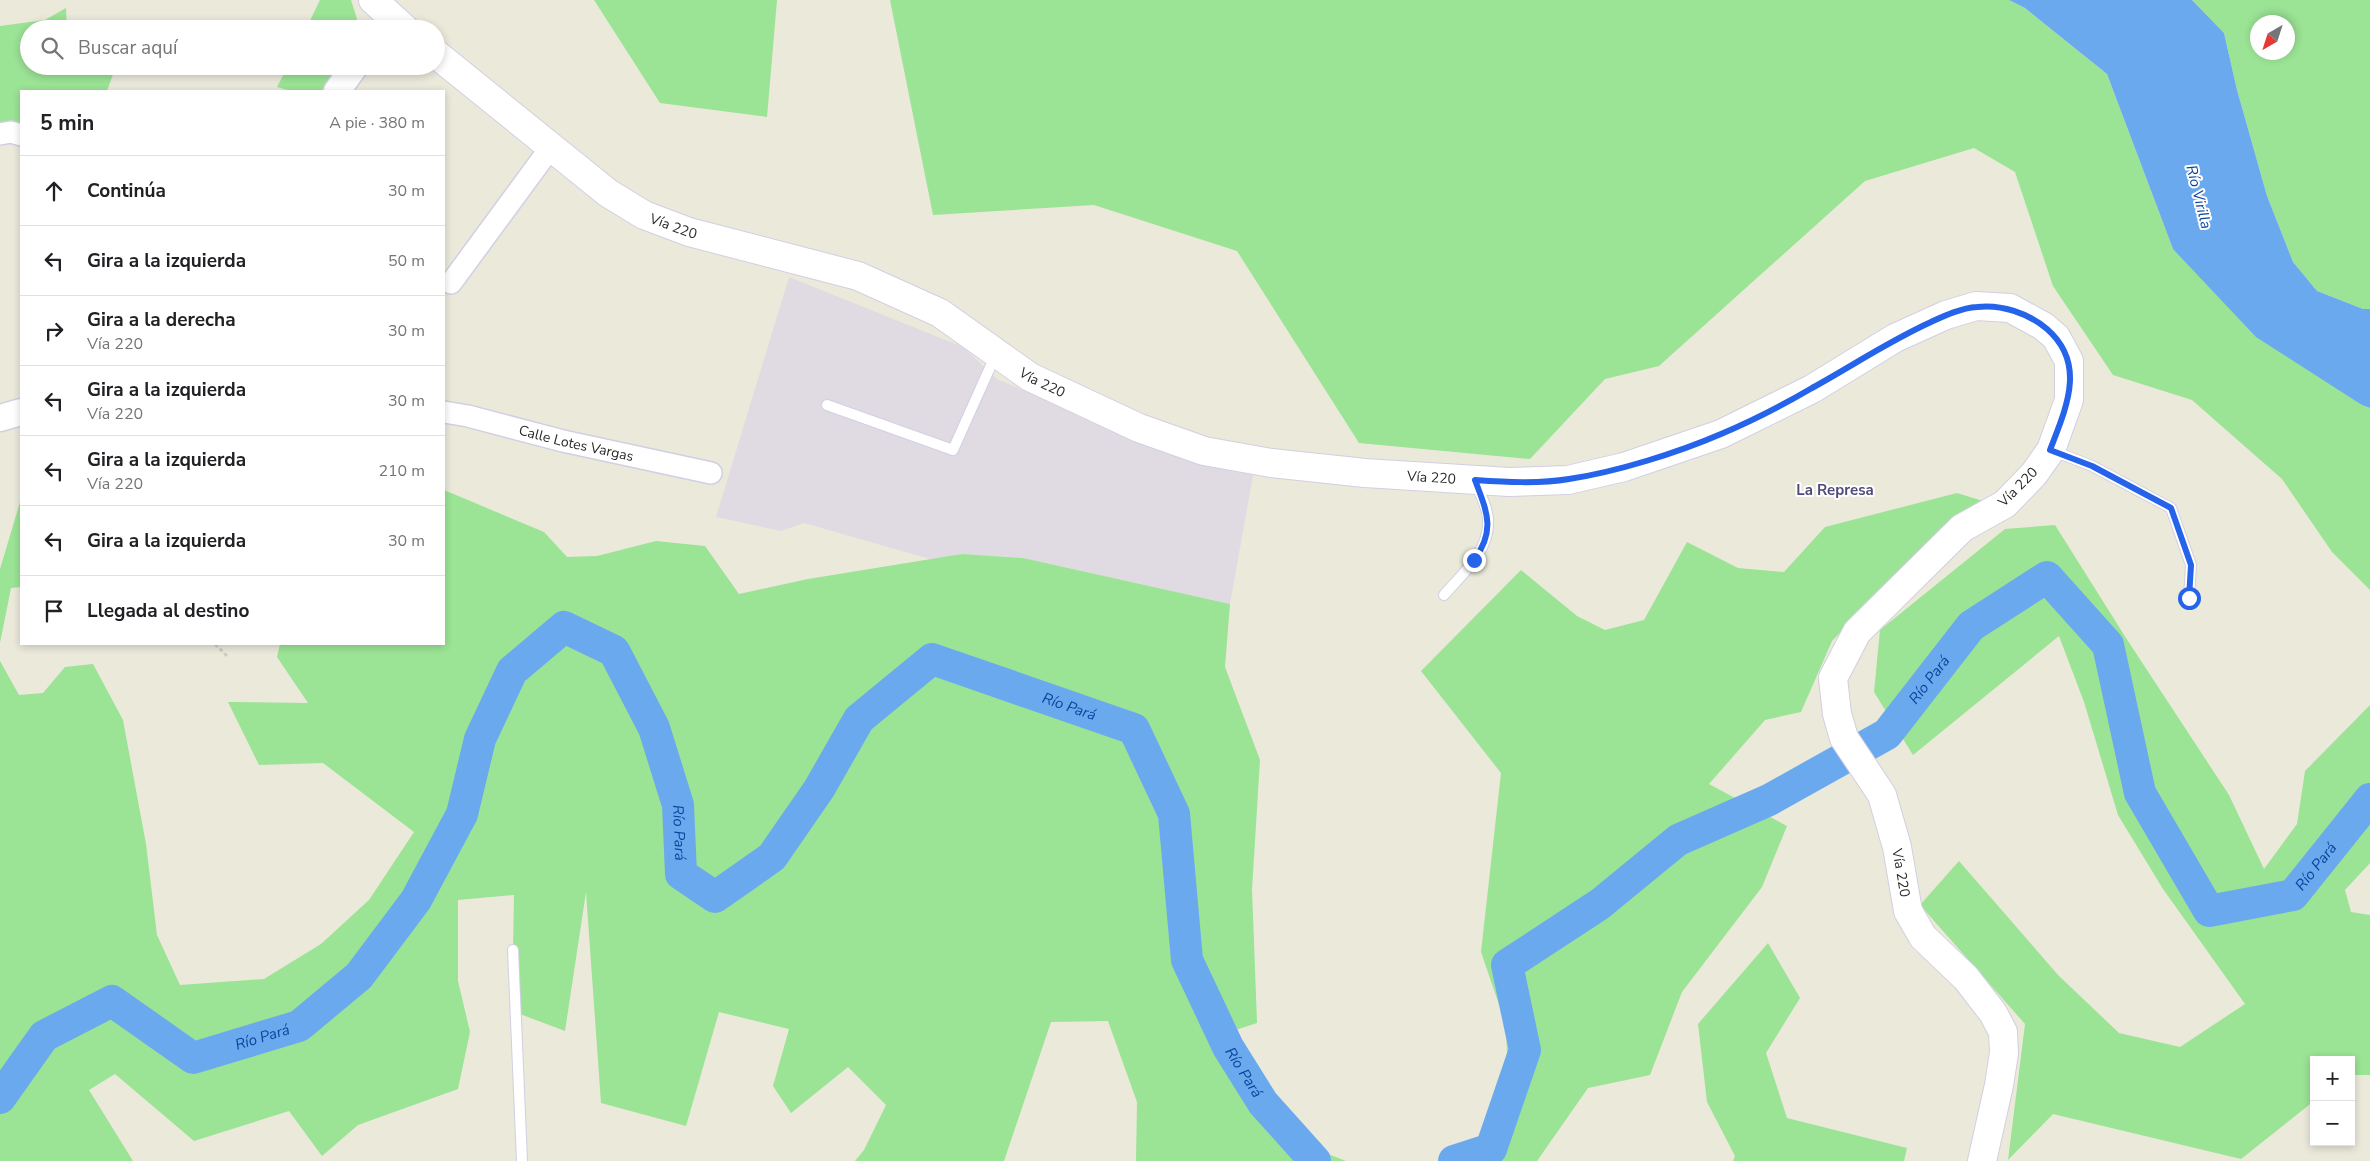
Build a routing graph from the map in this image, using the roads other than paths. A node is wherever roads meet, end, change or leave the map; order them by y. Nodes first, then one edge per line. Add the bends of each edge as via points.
1 (445, 61) edge
2 (349, 75) edge
3 (338, 90) edge
4 (0, 134) edge
5 (20, 135) edge
6 (551, 148) junction
7 (451, 283) dead end
8 (996, 354) junction
9 (827, 405) dead end
10 (20, 412) edge
11 (445, 412) edge
12 (0, 418) edge
13 (2050, 450) junction
14 (711, 473) dead end
15 (1475, 480) junction
16 (1444, 595) dead end
17 (2189, 598) dead end
18 (513, 950) dead end
19 (522, 1161) edge
20 (1982, 1161) edge

1 - 6 main road, Vía 220
2 - 3 street
4 - 5 street
6 - 7 street
6 - 8 main road, Vía 220 via 608,193 644,215 690,232 858,276 940,313
8 - 9 lane via 954,450
8 - 15 main road, Vía 220 via 1030,377 1139,428 1204,451 1365,474
10 - 12 street
11 - 14 street, Calle Lotes Vargas
13 - 15 main road, Vía 220 via 2069,400 2070,361 2056,337 2043,326 2010,308 1976,306 1946,315 1895,338 1812,388 1721,434 1624,467 1568,480
13 - 17 lane via 2092,466 2171,508 2191,565
13 - 20 main road, Vía 220 via 2034,474 2005,504 1962,528 1857,632 1834,678 1837,714 1844,738 1882,795 1897,847 1908,911 1923,937 1966,978 2003,1032 2004,1053 1999,1085
15 - 16 lane via 1488,519 1488,533 1483,548
18 - 19 lane

